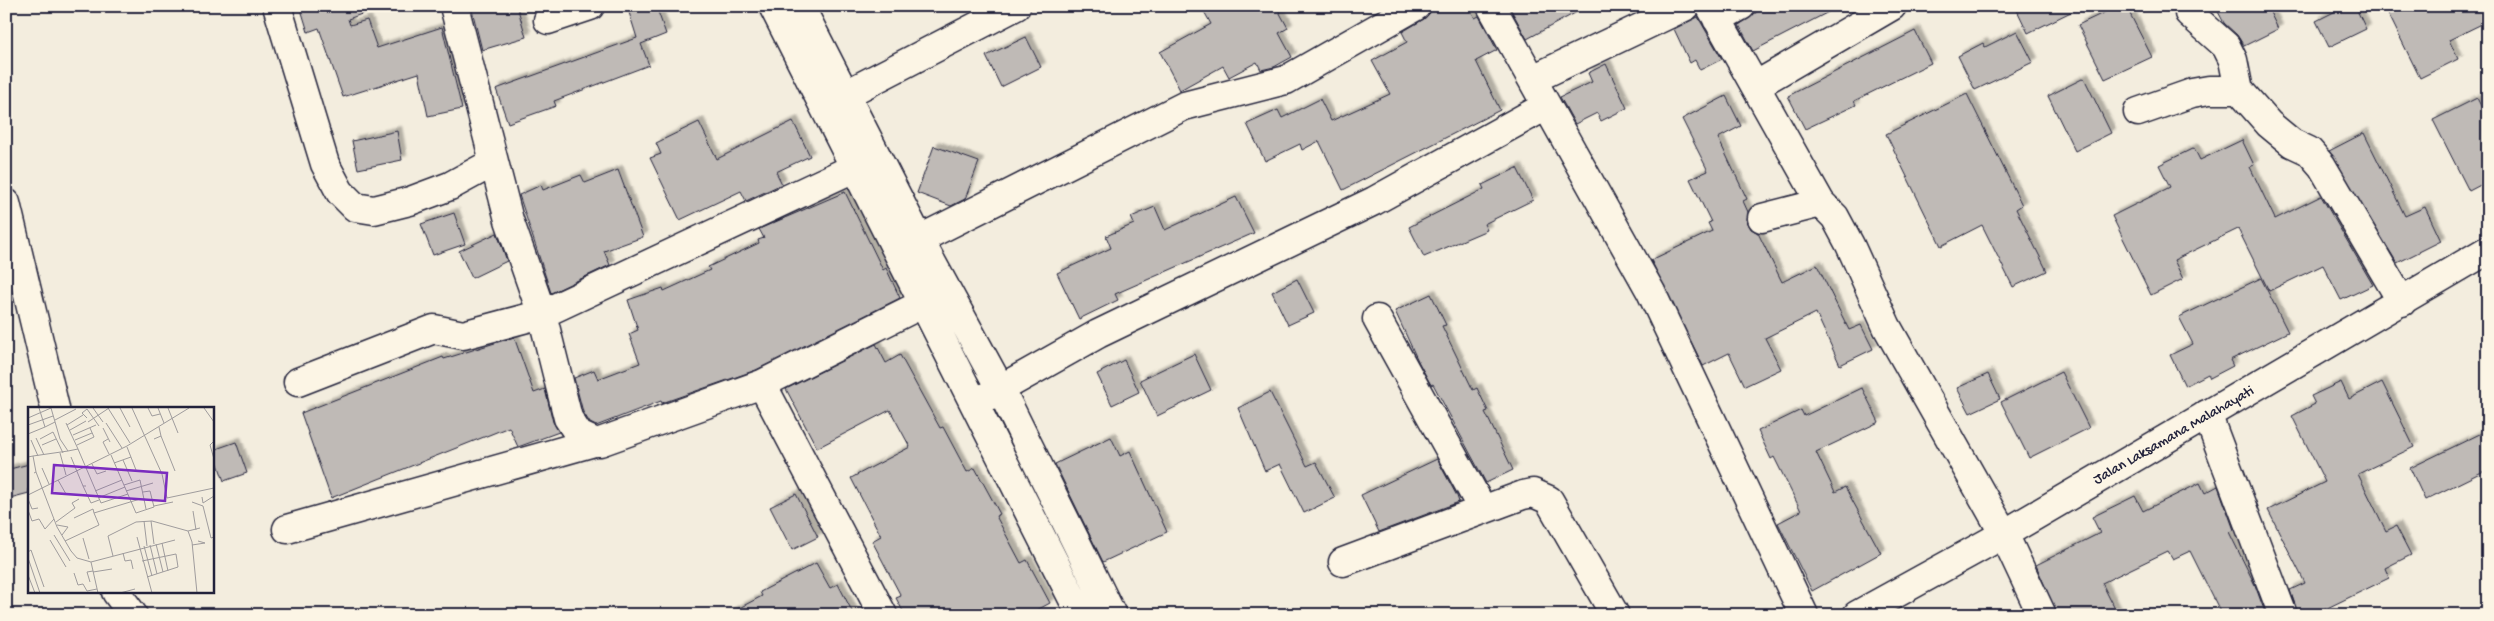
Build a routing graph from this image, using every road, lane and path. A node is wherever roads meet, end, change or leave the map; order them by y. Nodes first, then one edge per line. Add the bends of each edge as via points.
1 (277, 6) edge
2 (454, 6) edge
3 (590, 6) edge
4 (773, 6) edge
5 (800, 6) edge
6 (1016, 6) edge
7 (1416, 6) edge
8 (1491, 6) edge
9 (1686, 6) edge
10 (1892, 6) edge
11 (1723, 10) edge
12 (2189, 13) dead end
13 (548, 20) dead end
14 (1532, 79) junction
15 (1755, 86) junction
16 (2239, 90) junction
17 (834, 101) junction
18 (1546, 106) junction
19 (2138, 112) dead end
20 (494, 162) junction
21 (866, 162) junction
22 (6, 203) edge
23 (1821, 203) junction
24 (1762, 218) dead end
25 (908, 245) junction
26 (2488, 250) edge
27 (2402, 302) junction
28 (922, 304) junction
29 (542, 314) junction
30 (1376, 319) dead end
31 (298, 382) dead end
32 (762, 384) junction
33 (1001, 390) junction
34 (975, 403) junction
35 (55, 407) edge
36 (2207, 414) junction
37 (594, 442) junction
38 (1483, 510) junction
39 (287, 529) dead end
40 (2004, 534) junction
41 (1343, 562) dead end
42 (117, 594) edge
43 (133, 615) edge
44 (883, 615) edge
45 (1081, 615) edge
46 (1112, 615) edge
47 (1615, 615) edge
48 (1804, 615) edge
49 (1857, 615) edge
50 (2042, 615) edge
51 (2283, 615) edge

1 - 20 main road via 325,164 340,192 355,207 374,210 410,201 450,186
2 - 20 main road
3 - 13 main road
4 - 17 main road
5 - 17 main road
6 - 17 main road
7 - 25 main road via 1286,80 1184,106
8 - 14 main road
9 - 14 main road
10 - 15 main road
11 - 15 main road
12 - 16 main road via 2226,46 2233,60
14 - 18 main road
15 - 23 main road
16 - 19 main road via 2192,93
16 - 27 main road via 2281,135 2309,151 2322,166
17 - 21 main road
18 - 33 main road via 1374,201 1098,334
18 - 48 main road via 1651,292
20 - 29 main road via 509,220
21 - 25 main road
21 - 29 main road
22 - 35 main road
23 - 24 main road
23 - 40 main road via 1834,217 1850,245 1887,328
25 - 28 main road
25 - 33 main road
26 - 27 main road, Jalan Laksamana Malahayati
27 - 36 main road, Jalan Laksamana Malahayati
28 - 32 main road
28 - 34 main road
29 - 31 main road via 463,335 434,329
29 - 37 main road via 570,423 578,435
30 - 38 main road
32 - 37 main road
32 - 44 main road
33 - 34 main road
33 - 46 main road
34 - 45 main road
36 - 40 main road, Jalan Laksamana Malahayati
36 - 51 main road
37 - 39 main road
38 - 41 main road
38 - 47 main road via 1528,494 1549,500
40 - 49 main road, Jalan Laksamana Malahayati
40 - 50 main road
42 - 43 main road

